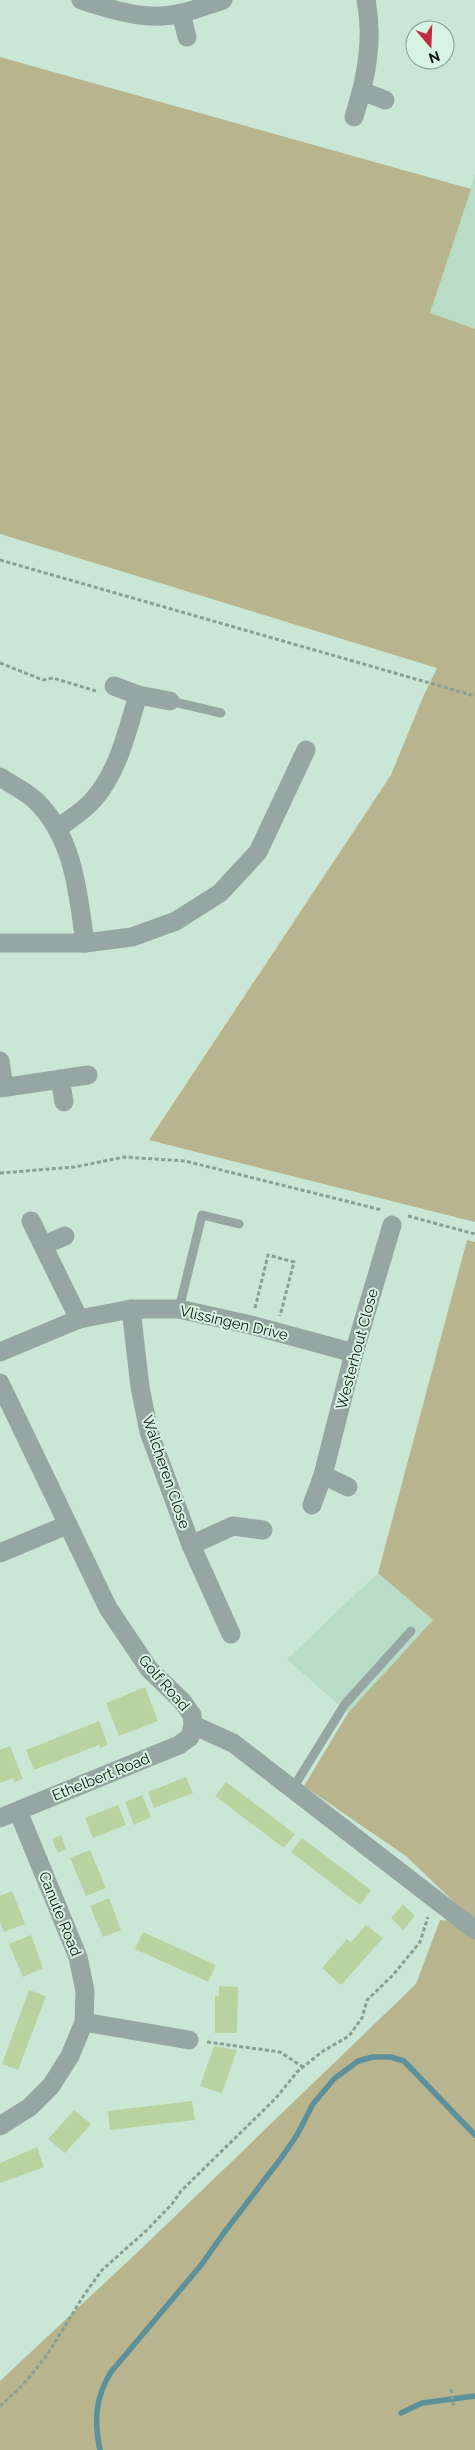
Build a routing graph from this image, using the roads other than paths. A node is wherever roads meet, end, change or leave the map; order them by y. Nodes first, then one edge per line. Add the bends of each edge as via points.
1 (82, 0) edge
2 (223, 0) edge
3 (366, 0) edge
4 (202, 4) edge
5 (181, 14) junction
6 (186, 37) dead end
7 (362, 92) junction
8 (385, 100) dead end
9 (354, 117) dead end
10 (114, 686) road end
11 (138, 695) junction
12 (170, 701) joint
13 (221, 713) dead end
14 (306, 750) dead end
15 (0, 777) edge
16 (58, 828) junction
17 (0, 943) edge
18 (85, 943) junction
19 (0, 1061) edge
20 (88, 1075) dead end
21 (60, 1079) junction
22 (2, 1087) edge
23 (64, 1102) dead end
24 (393, 1216) road end
25 (31, 1221) dead end
26 (239, 1224) dead end
27 (65, 1236) dead end
28 (44, 1245) junction
29 (131, 1309) junction
30 (179, 1309) junction
31 (79, 1319) junction
32 (0, 1352) edge
33 (354, 1353) junction
34 (0, 1383) edge
35 (323, 1475) junction
36 (348, 1487) dead end
37 (312, 1505) dead end
38 (67, 1525) junction
39 (263, 1530) dead end
40 (191, 1545) junction
41 (0, 1553) edge
42 (411, 1631) dead end
43 (231, 1634) dead end
44 (193, 1725) junction
45 (293, 1788) junction
46 (18, 1811) junction
47 (0, 1818) edge
48 (475, 1930) edge
49 (84, 2022) junction
50 (189, 2040) road end
51 (0, 2126) edge

1 - 5 street via 128,14
2 - 4 street
3 - 7 street via 370,45
4 - 5 street
5 - 6 street
7 - 8 street
7 - 9 street
10 - 11 street
11 - 12 street
11 - 16 street via 111,774 94,799
12 - 13 lane
14 - 18 street via 258,852 220,894 176,921 132,938
15 - 16 street via 35,800
16 - 18 street via 71,863
17 - 18 street
19 - 22 street
20 - 21 street
21 - 22 street
21 - 23 street
24 - 33 street, Westerhout Close
25 - 28 street
26 - 30 lane via 202,1215
27 - 28 street
28 - 31 street
29 - 30 street, Vlissingen Drive
29 - 31 street, Vlissingen Drive
29 - 40 street, Walcheren Close via 149,1432
30 - 33 street, Vlissingen Drive
31 - 32 street, Vlissingen Drive
33 - 35 street, Westerhout Close
34 - 38 street, Golf Road
35 - 36 street
35 - 37 street, Westerhout Close
38 - 41 street
38 - 44 street, Golf Road via 108,1608 149,1669 182,1701 192,1715
39 - 40 street, Walcheren Close via 233,1526
40 - 43 street, Walcheren Close
42 - 45 lane via 345,1704
44 - 45 street, Golf Road via 233,1743
44 - 46 street, Ethelbert Road via 190,1737 179,1746
45 - 48 street, Golf Road
46 - 47 street, Ethelbert Road
46 - 49 street, Canute Road via 78,1956 85,1991
49 - 50 street
49 - 51 street, Canute Road via 70,2056 51,2086 30,2107

